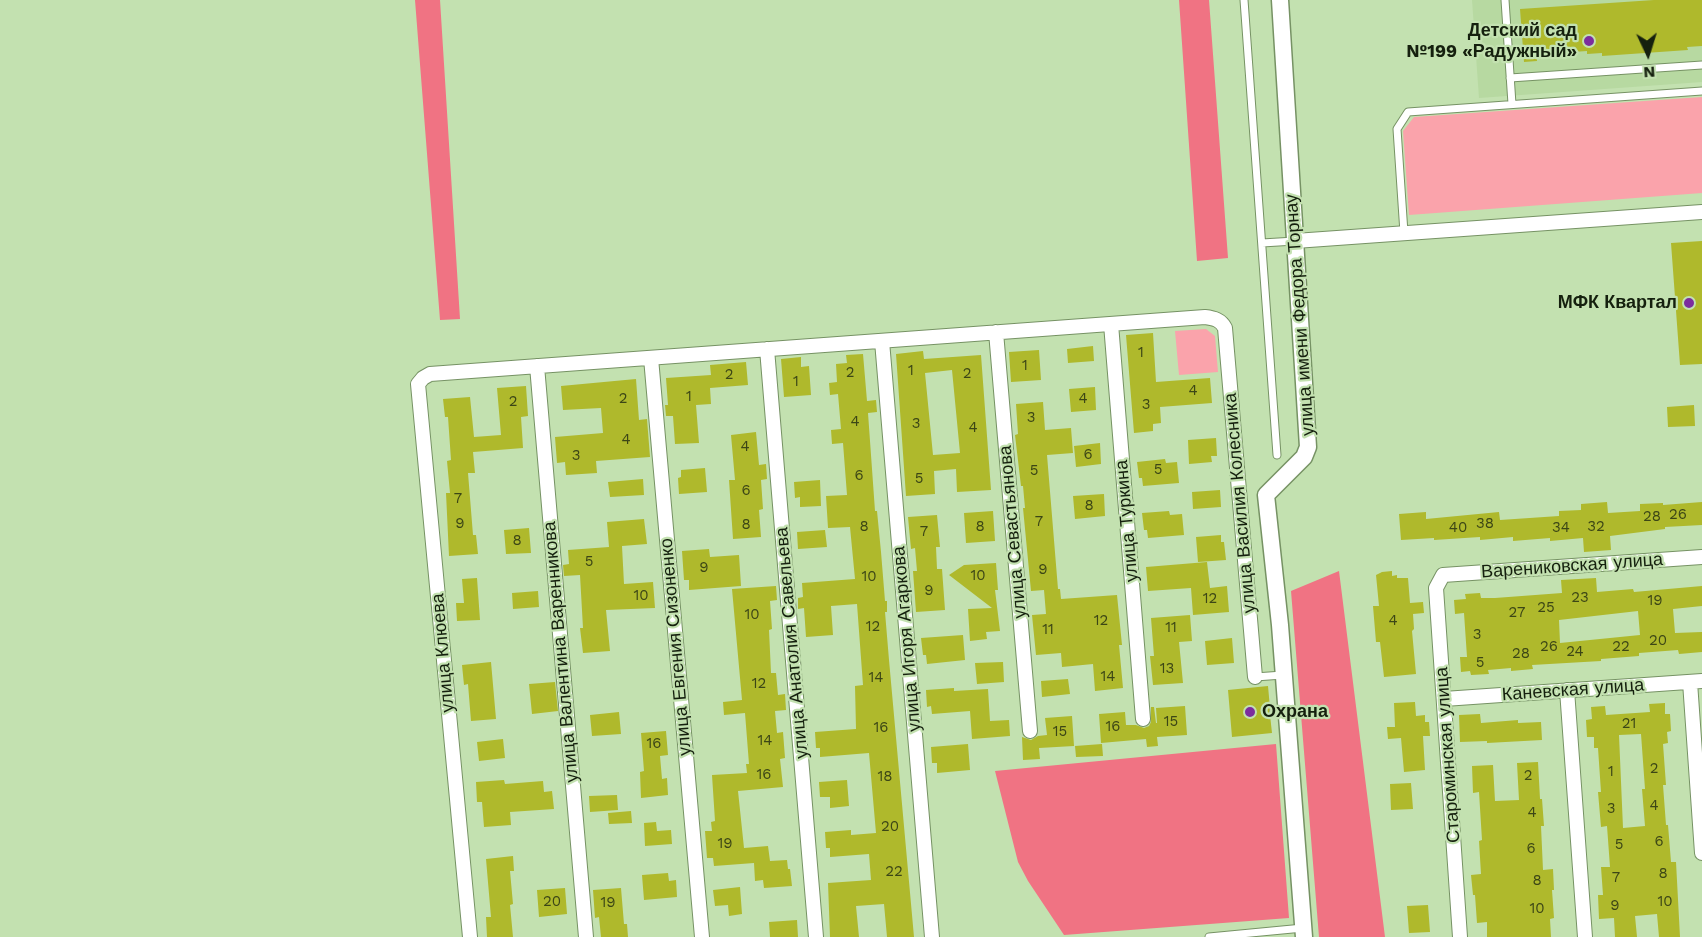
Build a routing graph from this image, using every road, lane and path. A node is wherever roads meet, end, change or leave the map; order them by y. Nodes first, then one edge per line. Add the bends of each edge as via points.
1 (1244, 0) edge
2 (1280, 0) edge
3 (1505, 0) edge
4 (1702, 65) edge
5 (1510, 78) junction
6 (1702, 91) edge
7 (1512, 104) junction
8 (1702, 212) edge
9 (1404, 233) junction
10 (1295, 241) junction
11 (1262, 243) junction
12 (1111, 324) junction
13 (996, 332) junction
14 (882, 340) junction
15 (767, 349) junction
16 (651, 358) junction
17 (537, 366) junction
18 (1278, 455) dead end
19 (1702, 557) edge
20 (1443, 575) joint
21 (1284, 675) junction
22 (1255, 677) joint
23 (1696, 682) edge
24 (1567, 690) junction
25 (1444, 699) junction
26 (1143, 719) dead end
27 (1030, 731) dead end
28 (1702, 853) edge
29 (1303, 932) edge
30 (470, 937) edge
31 (586, 937) edge
32 (702, 937) edge
33 (816, 937) edge
34 (932, 937) edge
35 (1209, 937) edge
36 (1460, 937) edge
37 (1585, 937) edge

1 - 11 lane
2 - 10 street, улица имени Федора Торнау
3 - 5 lane
4 - 5 lane
5 - 7 lane
6 - 7 lane
7 - 9 lane via 1408,112 1397,129
8 - 9 street
9 - 10 street
10 - 11 lane
10 - 21 street, улица имени Федора Торнау via 1308,447 1304,457 1266,495
11 - 18 lane
12 - 13 street
12 - 22 street, улица Василия Колесника via 1205,316 1222,322 1225,328
12 - 26 street, улица Туркина
13 - 14 street
13 - 27 street, улица Севастьянова
14 - 15 street
14 - 34 street, улица Игоря Агаркова
15 - 16 street
15 - 33 street, улица Анатолия Савельева
16 - 17 street
16 - 32 street, улица Евгения Сизоненко
17 - 30 street, улица Клюева via 430,374 418,384
17 - 31 street, улица Валентина Варенникова
19 - 20 street, Варениковская улица
20 - 25 street, Староминская улица via 1436,588
21 - 22 lane
21 - 29 street, улица имени Федора Торнау via 1280,710
23 - 24 street, Каневская улица
23 - 28 street
24 - 25 street, Каневская улица
24 - 37 street
25 - 36 street, Староминская улица
29 - 35 lane

